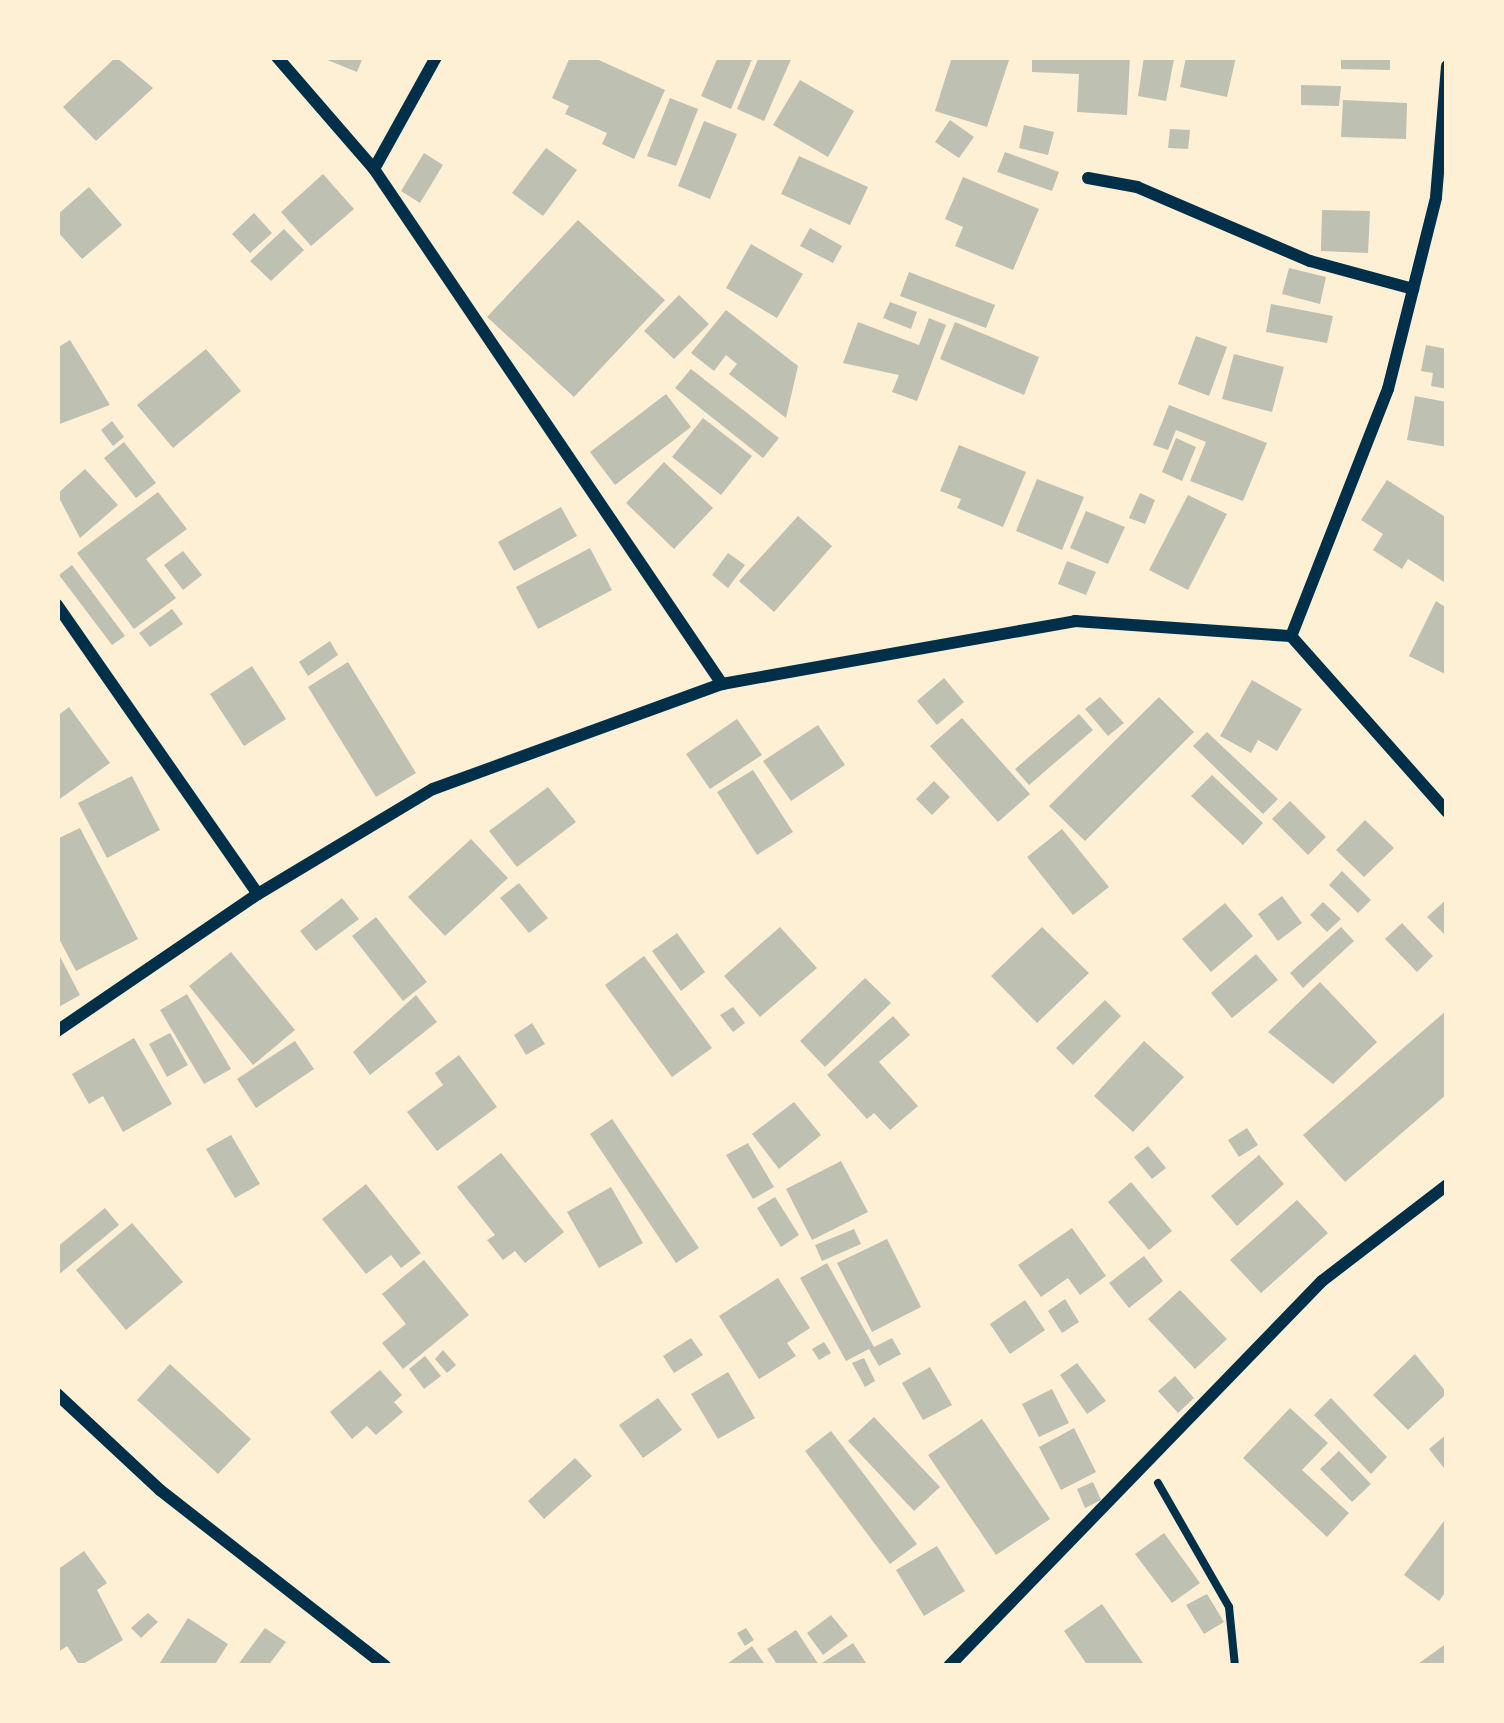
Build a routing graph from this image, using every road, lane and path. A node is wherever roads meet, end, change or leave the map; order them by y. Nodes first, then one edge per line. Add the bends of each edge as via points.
1 (277, 57) edge
2 (436, 57) edge
3 (1447, 66) edge
4 (374, 169) junction
5 (1088, 178) dead end
6 (1413, 289) junction
7 (57, 605) edge
8 (1291, 636) junction
9 (722, 684) junction
10 (1447, 812) edge
11 (258, 894) junction
12 (57, 1030) edge
13 (1447, 1186) edge
14 (57, 1394) edge
15 (1147, 1463) junction
16 (386, 1666) edge
17 (949, 1666) edge
18 (1235, 1666) edge

1 - 4 street
2 - 4 street
3 - 6 street via 1436,198
4 - 9 street
5 - 6 street via 1137,187 1310,261
6 - 8 street via 1388,389
7 - 11 street
8 - 9 street via 1075,620
8 - 10 street
9 - 11 street via 433,789
11 - 12 street
13 - 15 street via 1322,1281
14 - 16 street via 160,1490
15 - 17 street
15 - 18 path via 1229,1607

